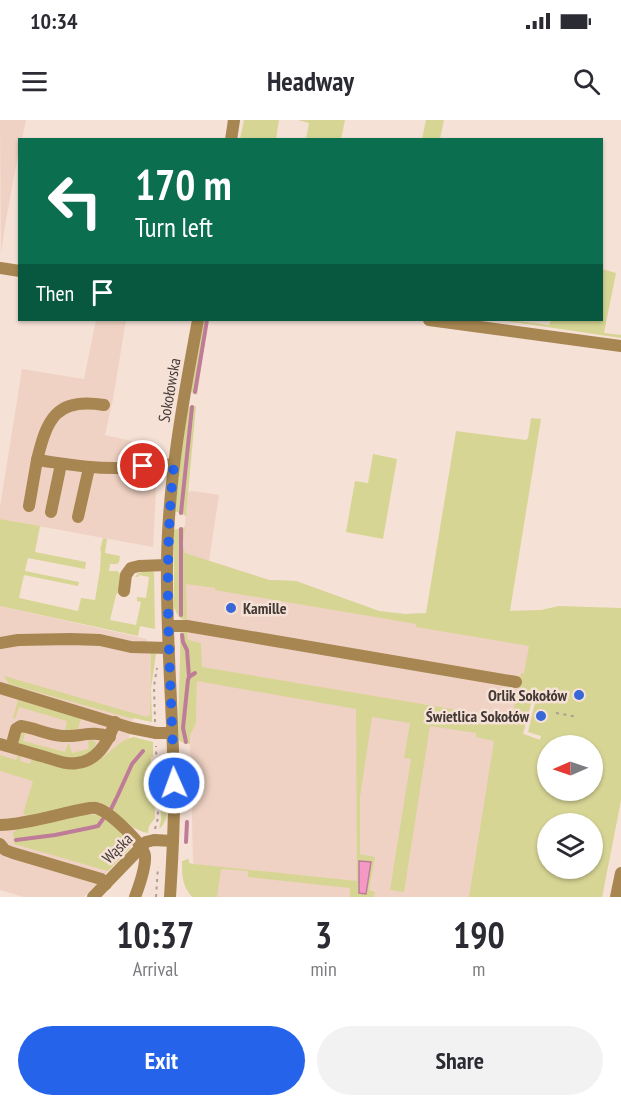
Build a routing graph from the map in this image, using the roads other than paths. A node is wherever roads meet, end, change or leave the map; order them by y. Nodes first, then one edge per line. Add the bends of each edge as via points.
1 (234, 120) edge
2 (231, 138) edge
3 (0, 268) edge
4 (18, 271) edge
5 (198, 321) edge
6 (436, 321) edge
7 (621, 346) edge
8 (104, 405) dead end
9 (37, 460) junction
10 (61, 464) junction
11 (174, 465) junction
12 (89, 468) junction
13 (29, 506) dead end
14 (51, 512) dead end
15 (78, 517) dead end
16 (167, 565) junction
17 (124, 591) dead end
18 (168, 626) junction
19 (0, 643) edge
20 (169, 648) junction
21 (516, 682) dead end
22 (0, 688) edge
23 (115, 722) junction
24 (172, 733) junction
25 (110, 737) junction
26 (5, 745) edge
27 (0, 825) edge
28 (173, 841) junction
29 (0, 844) edge
30 (142, 847) junction
31 (621, 873) edge
32 (106, 884) junction
33 (93, 897) edge
34 (135, 897) edge
35 (170, 897) edge
36 (616, 897) edge

1 - 2 street
3 - 4 street
5 - 11 street, Sokołowska
6 - 7 street
8 - 9 street via 83,403 60,410 47,425
9 - 10 street
9 - 13 street
10 - 12 street
10 - 14 street
11 - 12 street
11 - 16 street, Sokołowska
12 - 15 street
16 - 17 street via 131,568
16 - 18 street, Sokołowska
18 - 20 street, Sokołowska
18 - 21 street via 187,626
19 - 20 street via 71,639
20 - 24 street, Sokołowska
22 - 23 street
23 - 24 street via 145,731
23 - 25 street
24 - 28 street, Sokołowska
25 - 26 street via 97,733 58,736 21,726
25 - 26 street via 100,752 76,764
27 - 30 street via 97,808
28 - 30 street, Wąska via 151,840
28 - 35 street, Sokołowska
29 - 32 street via 5,850
30 - 32 street, Wąska
30 - 34 street via 146,857
31 - 36 street
32 - 33 street, Wąska

